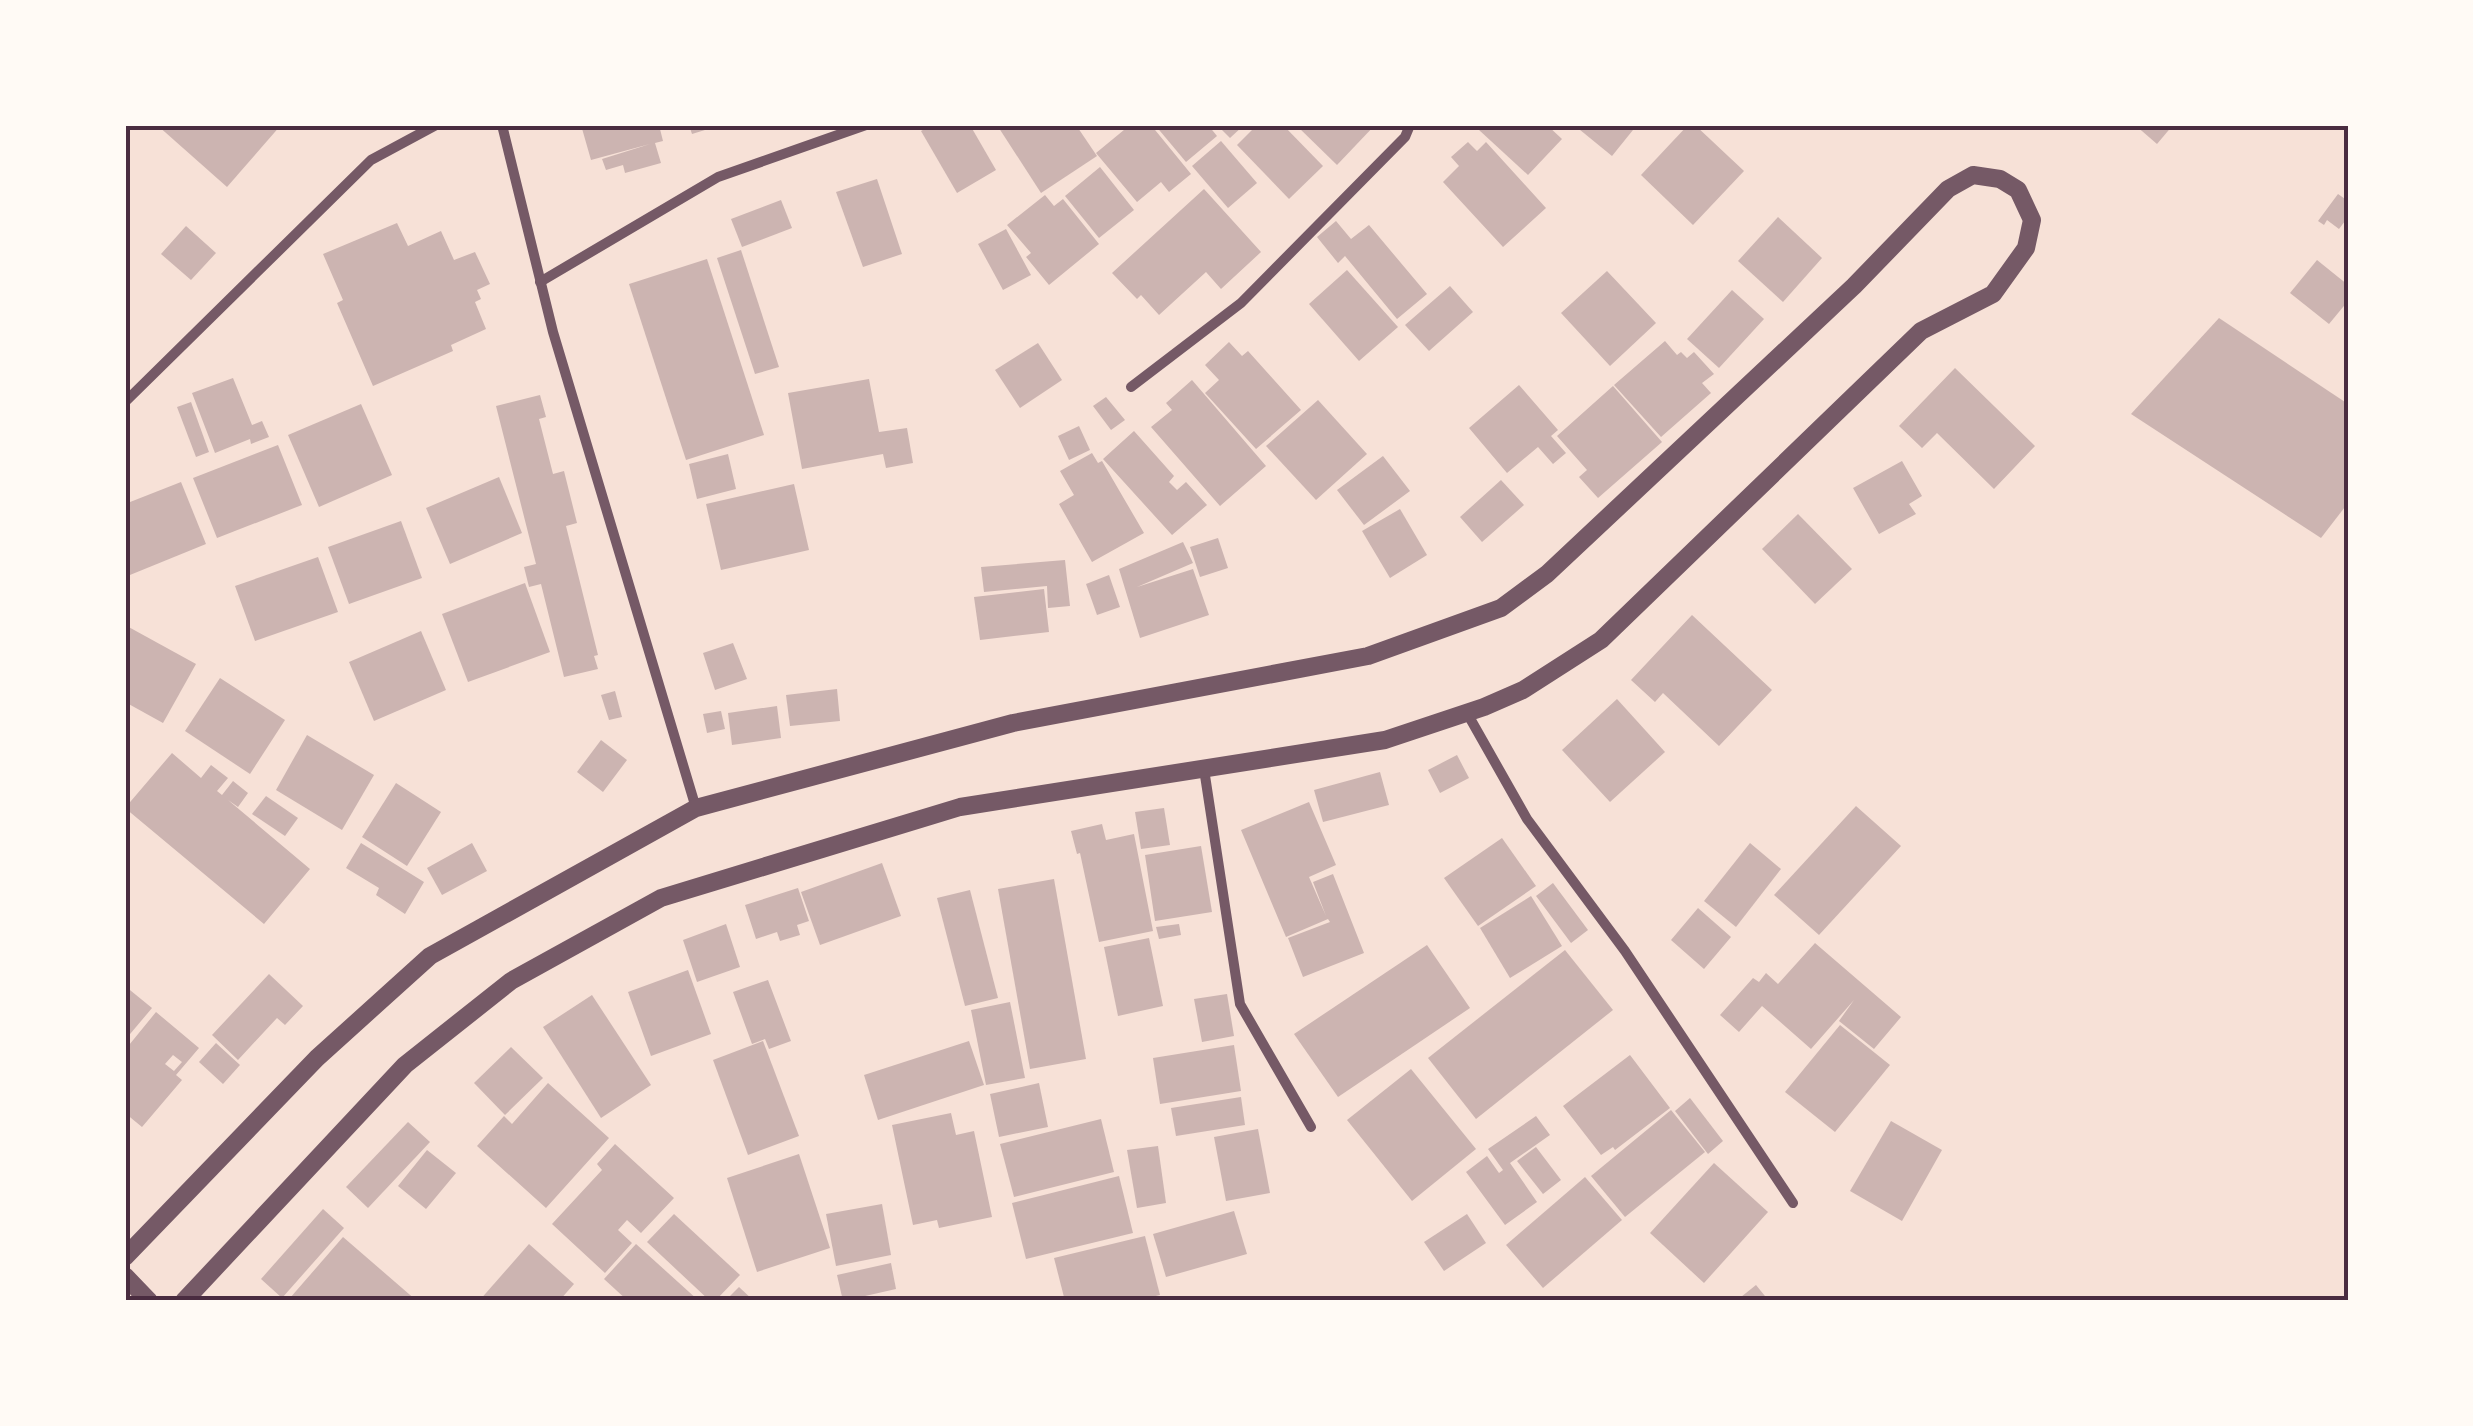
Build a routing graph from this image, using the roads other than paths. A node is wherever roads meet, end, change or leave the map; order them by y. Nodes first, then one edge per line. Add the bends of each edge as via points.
1 (436, 125) edge
2 (502, 125) edge
3 (866, 125) edge
4 (1410, 125) edge
5 (540, 282) junction
6 (1131, 387) dead end
7 (125, 402) edge
8 (1467, 713) junction
9 (1204, 769) junction
10 (696, 808) junction
11 (1311, 1127) dead end
12 (1793, 1203) dead end
13 (125, 1256) edge
14 (125, 1276) edge
15 (148, 1301) edge
16 (184, 1301) edge

1 - 7 street via 371,160
2 - 5 street
3 - 5 street via 718,177
4 - 6 street via 1406,137 1241,303
5 - 10 street
8 - 9 street via 1385,740
8 - 10 street via 1523,690 1600,640 1920,331 1993,294 2026,248 2032,220 2018,190 1973,175 1948,190 1589,535 1501,608 1368,656 1012,723
8 - 12 street via 1528,818
9 - 11 street via 1240,1004
9 - 16 street via 960,808 661,898 511,981 405,1065
10 - 13 street via 430,956 317,1058
14 - 15 street

